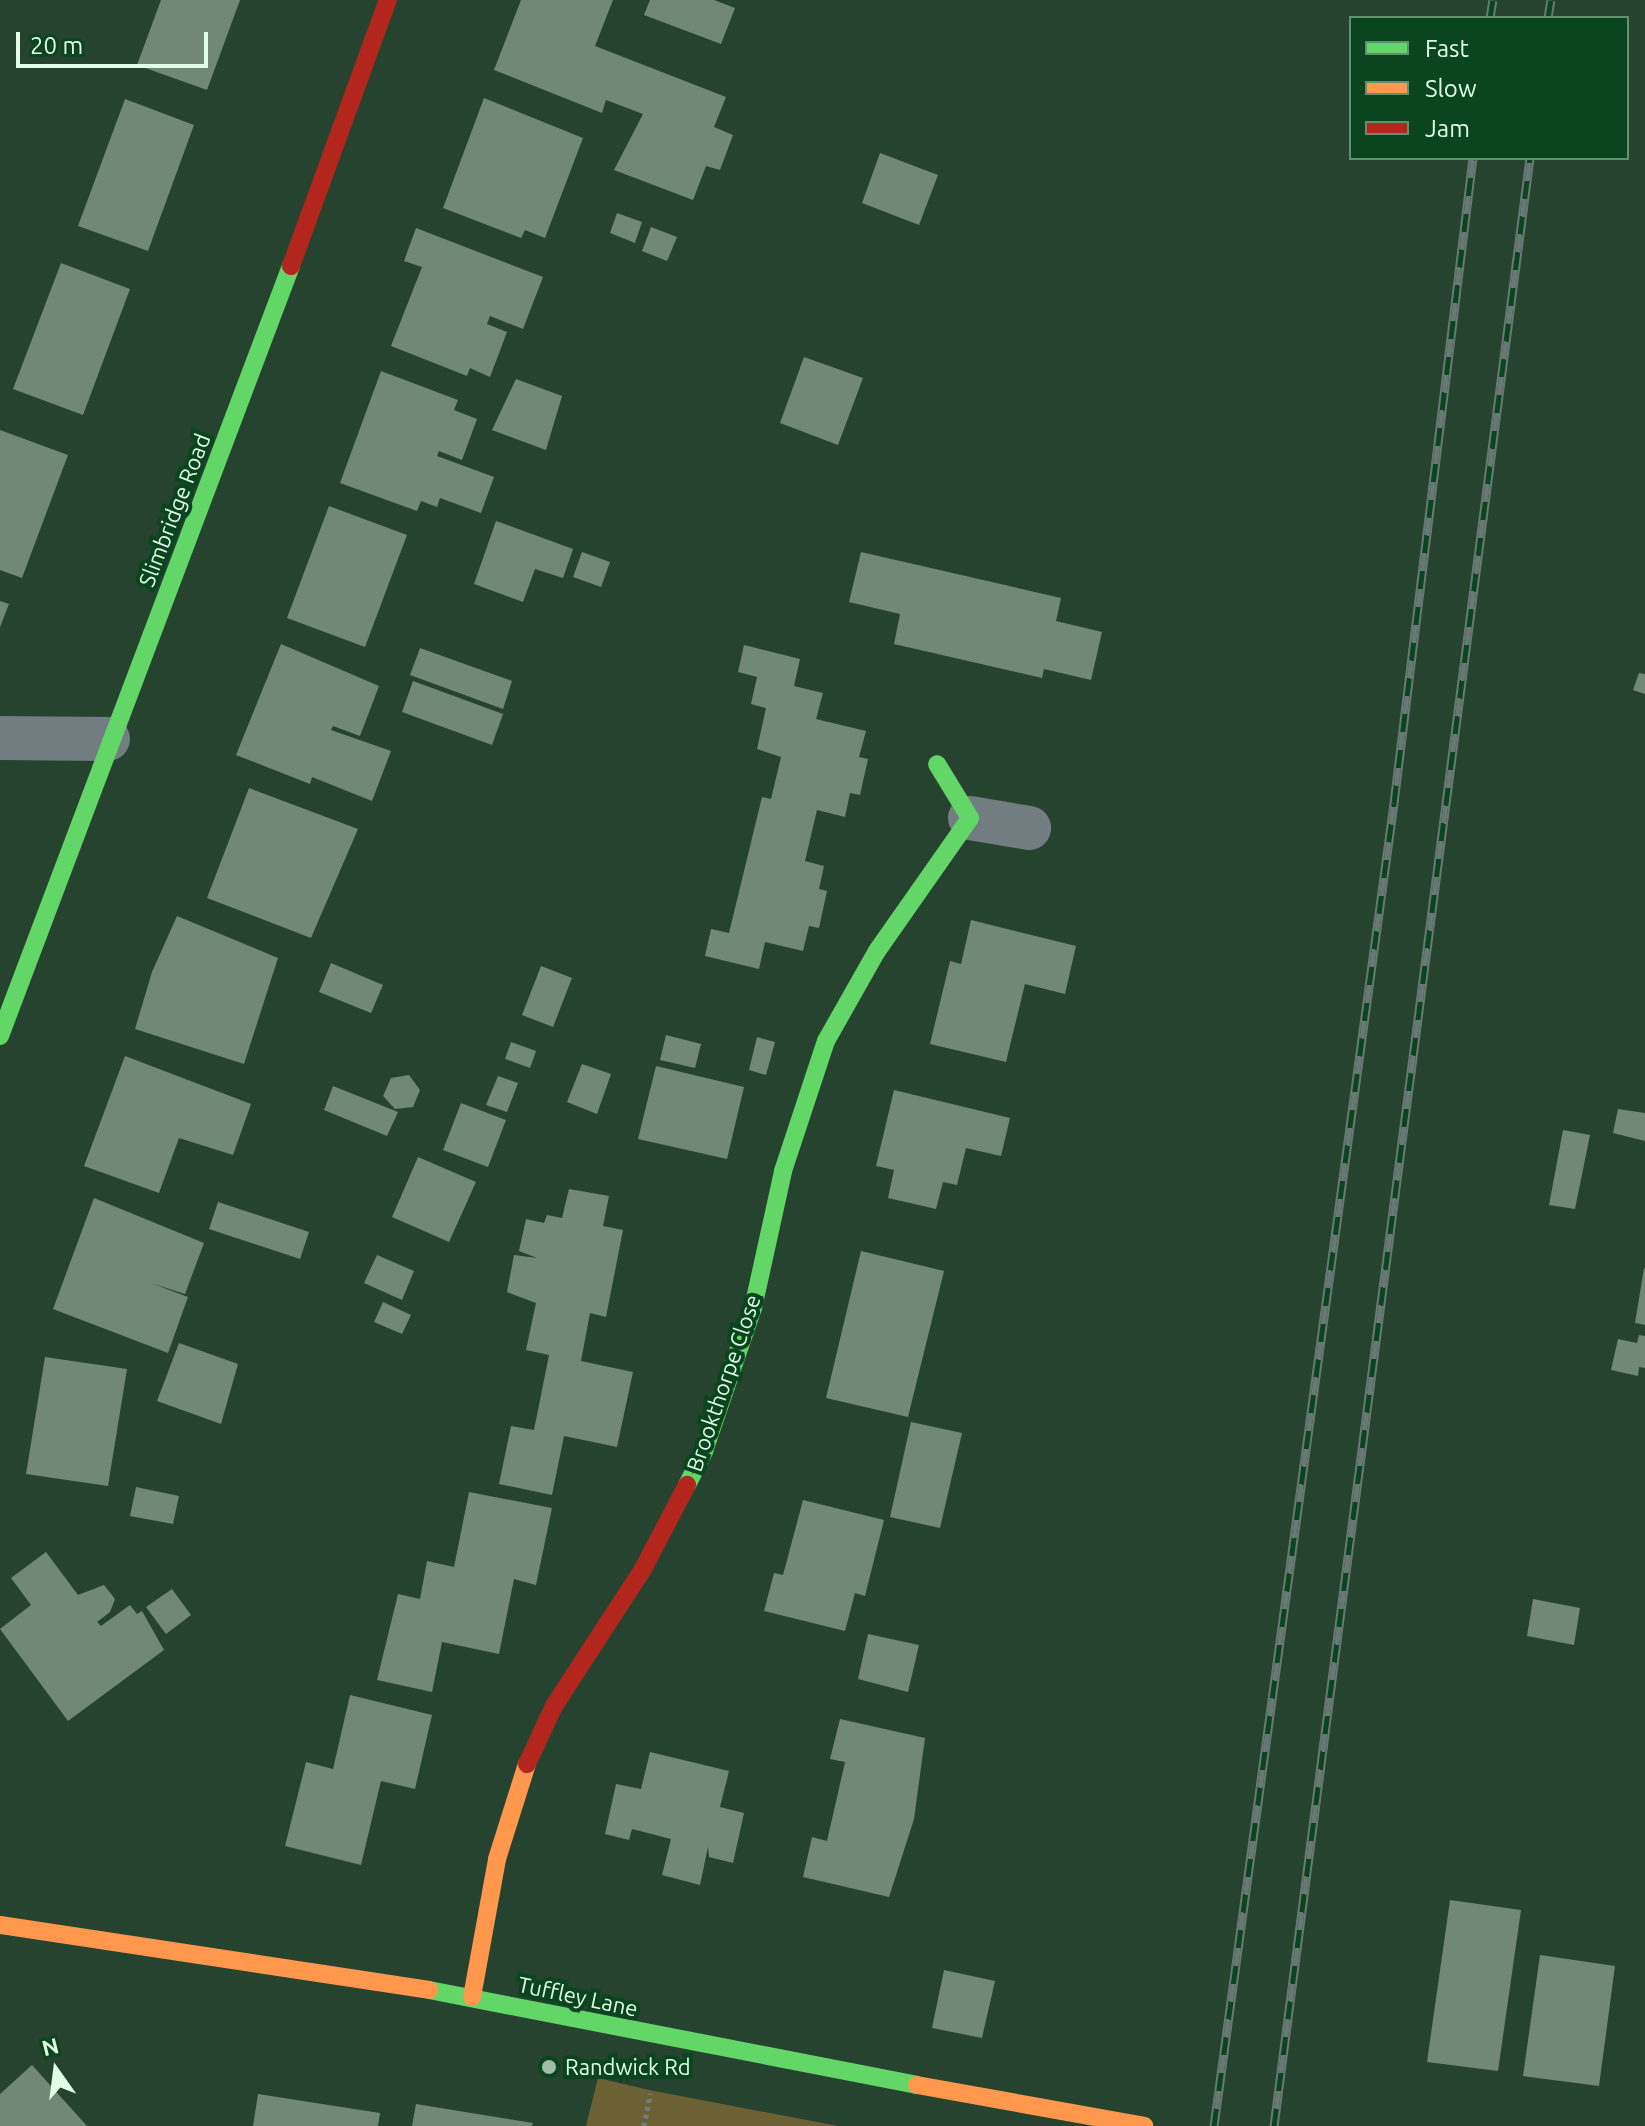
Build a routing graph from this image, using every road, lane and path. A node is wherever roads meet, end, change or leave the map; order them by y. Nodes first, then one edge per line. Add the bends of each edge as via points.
1 (388, 0) edge
2 (0, 738) edge
3 (108, 739) junction
4 (937, 764) dead end
5 (970, 818) junction
6 (1029, 828) dead end
7 (0, 1036) edge
8 (0, 1925) edge
9 (472, 1997) junction
10 (1144, 2126) edge

1 - 3 street, Slimbridge Road via 196,524
2 - 3 street
3 - 7 street, Slimbridge Road
4 - 5 street
5 - 6 street
5 - 9 street, Brookthorpe Close via 877,951 826,1041 783,1171 753,1308 704,1451 643,1569 554,1706 518,1783 497,1859
8 - 9 street, Tuffley Lane
9 - 10 street, Tuffley Lane via 661,2038

